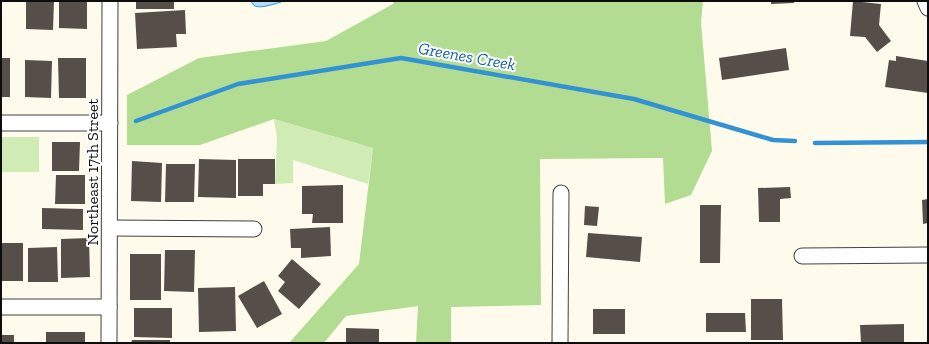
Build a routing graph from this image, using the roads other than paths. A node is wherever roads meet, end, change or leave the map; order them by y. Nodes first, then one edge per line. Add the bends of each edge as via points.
1 (110, 1) edge
2 (925, 1) edge
3 (928, 8) edge
4 (1, 123) edge
5 (110, 123) junction
6 (561, 193) dead end
7 (110, 228) junction
8 (254, 229) dead end
9 (928, 255) edge
10 (802, 256) dead end
11 (109, 306) junction
12 (1, 307) edge
13 (109, 343) edge
14 (560, 343) edge

1 - 5 street, Northeast 17th Street
2 - 3 street
4 - 5 street
5 - 7 street, Northeast 17th Street
6 - 14 street
7 - 8 street
7 - 11 street, Northeast 17th Street
9 - 10 street
11 - 12 street
11 - 13 street, Northeast 17th Street

